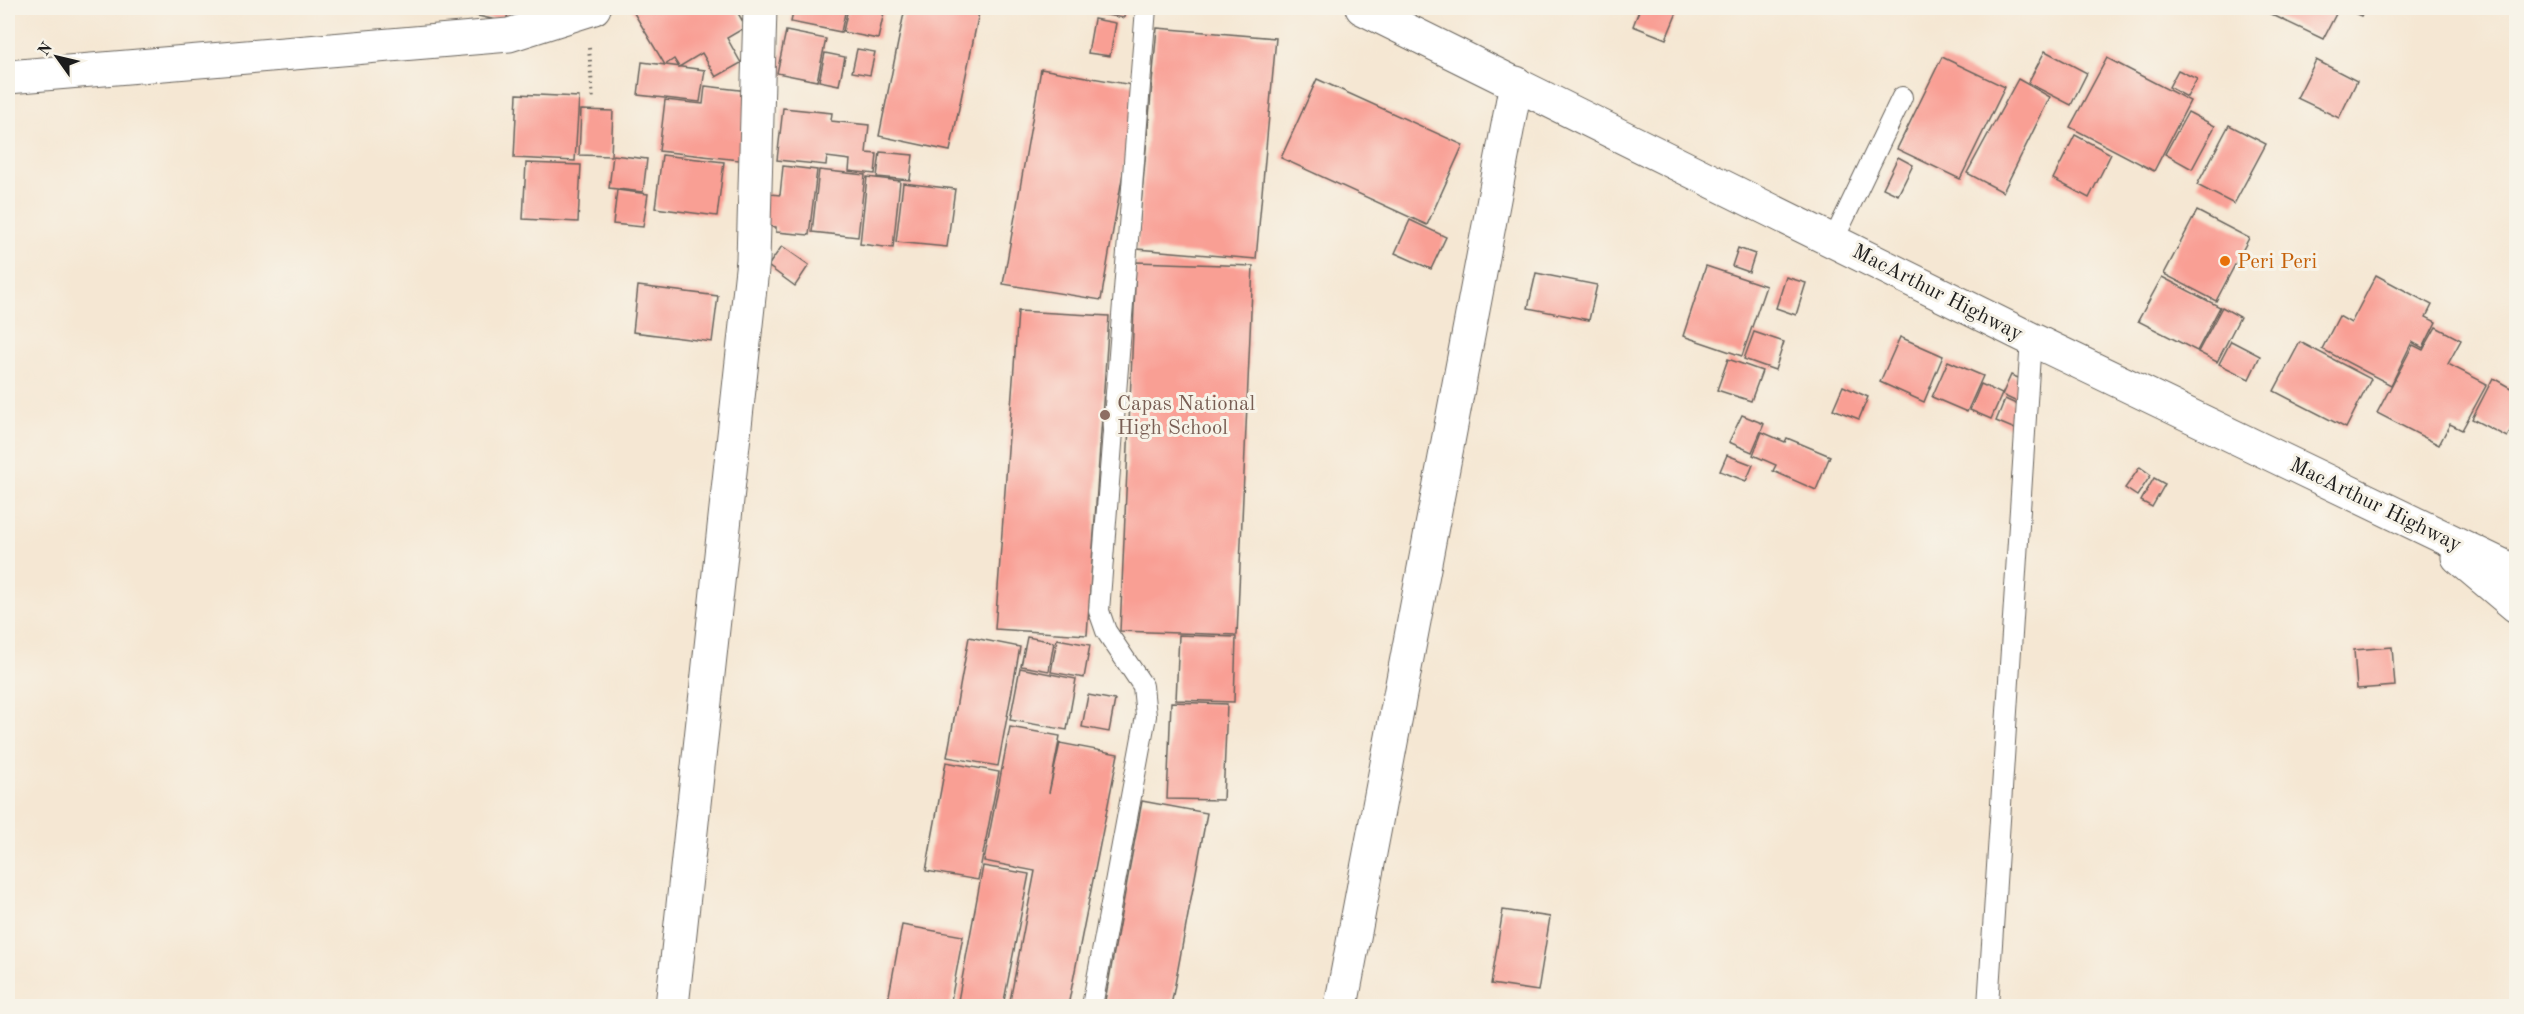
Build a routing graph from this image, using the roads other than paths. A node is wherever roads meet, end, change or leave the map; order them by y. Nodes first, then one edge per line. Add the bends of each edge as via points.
1 (760, 8) edge
2 (1146, 8) edge
3 (1362, 8) edge
4 (590, 9) edge
5 (8, 77) edge
6 (1516, 84) junction
7 (1902, 97) dead end
8 (1834, 239) junction
9 (2031, 339) junction
10 (2423, 526) junction
11 (2517, 572) edge
12 (2517, 606) edge
13 (672, 1006) edge
14 (1092, 1006) edge
15 (1341, 1006) edge
16 (1988, 1006) edge

1 - 13 main road via 753,260
2 - 14 lane via 1099,611 1106,631 1143,686 1146,716
3 - 6 main road, MacArthur Highway
4 - 5 main road via 509,35
6 - 8 main road, MacArthur Highway
6 - 15 main road
7 - 8 lane
8 - 9 main road, MacArthur Highway
9 - 10 main road, MacArthur Highway
9 - 16 lane
10 - 11 main road, MacArthur Highway
10 - 12 main road

